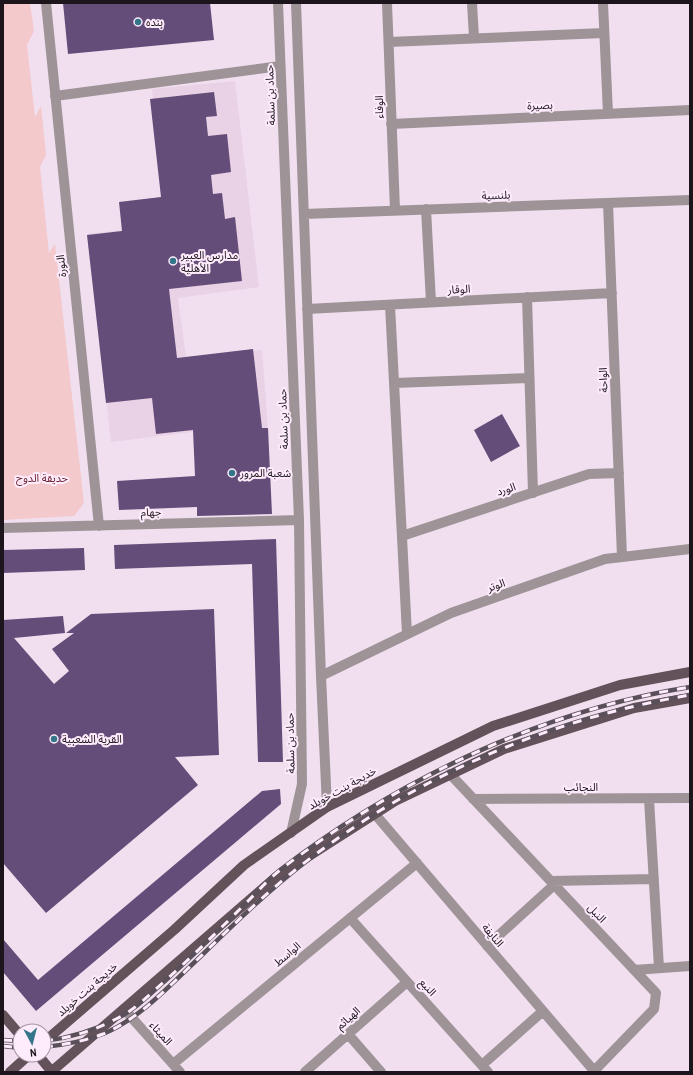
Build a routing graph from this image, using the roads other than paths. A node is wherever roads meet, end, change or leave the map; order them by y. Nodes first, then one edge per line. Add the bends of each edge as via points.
1 (46, 3) edge
2 (278, 3) edge
3 (296, 3) edge
4 (388, 3) edge
5 (472, 3) edge
6 (603, 3) edge
7 (604, 33) junction
8 (474, 38) junction
9 (389, 42) junction
10 (280, 66) junction
11 (55, 96) junction
12 (690, 110) edge
13 (608, 114) junction
14 (391, 124) junction
15 (690, 200) edge
16 (608, 203) junction
17 (426, 209) junction
18 (395, 210) junction
19 (304, 214) junction
20 (612, 293) junction
21 (527, 297) junction
22 (431, 302) junction
23 (390, 304) junction
24 (307, 309) junction
25 (529, 378) junction
26 (394, 383) junction
27 (619, 473) junction
28 (533, 493) junction
29 (299, 520) junction
30 (99, 526) junction
31 (3, 528) edge
32 (402, 536) junction
33 (690, 549) edge
34 (622, 557) junction
35 (407, 634) junction
36 (690, 672) edge
37 (321, 676) junction
38 (690, 698) edge
39 (450, 774) junction
40 (690, 798) edge
41 (473, 799) junction
42 (649, 799) junction
43 (327, 807) junction
44 (374, 813) junction
45 (291, 833) junction
46 (417, 863) junction
47 (654, 879) junction
48 (552, 883) junction
49 (350, 918) junction
50 (487, 946) junction
51 (690, 966) edge
52 (659, 968) junction
53 (634, 970) junction
54 (407, 982) junction
55 (124, 1010) junction
56 (543, 1011) junction
57 (3, 1015) edge
58 (12, 1026) edge
59 (348, 1034) junction
60 (52, 1035) edge
61 (20, 1063) edge
62 (45, 1063) edge
63 (176, 1068) edge
64 (485, 1069) edge
65 (10, 1072) edge
66 (52, 1072) edge
67 (305, 1072) edge
68 (381, 1072) edge
69 (594, 1072) edge

1 - 11 street, النورة
2 - 10 street, حماد بن سلمة
3 - 19 street
4 - 9 street, الوفاء
5 - 8 street
6 - 7 street
7 - 8 street
7 - 13 street
8 - 9 street
9 - 14 street, الوفاء
10 - 11 street
10 - 29 street, حماد بن سلمة
11 - 30 street, النورة
12 - 13 street, بصيرة
13 - 14 street, بصيرة
14 - 18 street, الوفاء
15 - 16 street, بلنسية
16 - 17 street, بلنسية
16 - 20 street, الواحة
17 - 18 street, بلنسية
17 - 22 street
18 - 19 street, بلنسية
19 - 24 street
20 - 21 street, الوقار
20 - 27 street, الواحة
21 - 22 street, الوقار
21 - 25 street
22 - 23 street, الوقار
23 - 24 street, الوقار
23 - 26 street
24 - 37 street
25 - 26 street
25 - 28 street
26 - 32 street
27 - 28 street, الورد via 590,474
27 - 34 street, الواحة
28 - 32 street, الورد
29 - 30 street, جهام
29 - 45 street, حماد بن سلمة via 302,784
30 - 31 street, جهام
32 - 35 street
33 - 34 street, الوتر
34 - 35 street, الوتر via 605,560 451,613
35 - 37 street, الوتر
36 - 43 main road, خديجة بنت خويلد via 620,685 493,726
37 - 43 street
38 - 39 main road via 634,708 504,749
39 - 41 street, النبل
39 - 44 main road
40 - 42 street, النجائب
41 - 42 street, النجائب
41 - 48 street, النبل
42 - 47 street
43 - 45 main road, خديجة بنت خويلد
44 - 46 street, النايفة
44 - 55 main road via 276,877
45 - 60 main road, خديجة بنت خويلد via 244,865 174,930
46 - 49 street, الواسط
46 - 50 street, النايفة
47 - 48 street
47 - 52 street
48 - 50 street
48 - 53 street, النبل
49 - 54 street, النبع
49 - 63 street, الواسط
50 - 56 street, النايفة
51 - 52 street
52 - 53 street
53 - 69 street, النبل via 656,993 654,1009
54 - 59 street, الهياثم
54 - 64 street, النبع
55 - 63 street, الميثاء
55 - 66 main road
56 - 64 street
56 - 69 street, النايفة
57 - 58 main road
59 - 67 street, الهياثم
59 - 68 street
61 - 65 main road
62 - 66 main road

